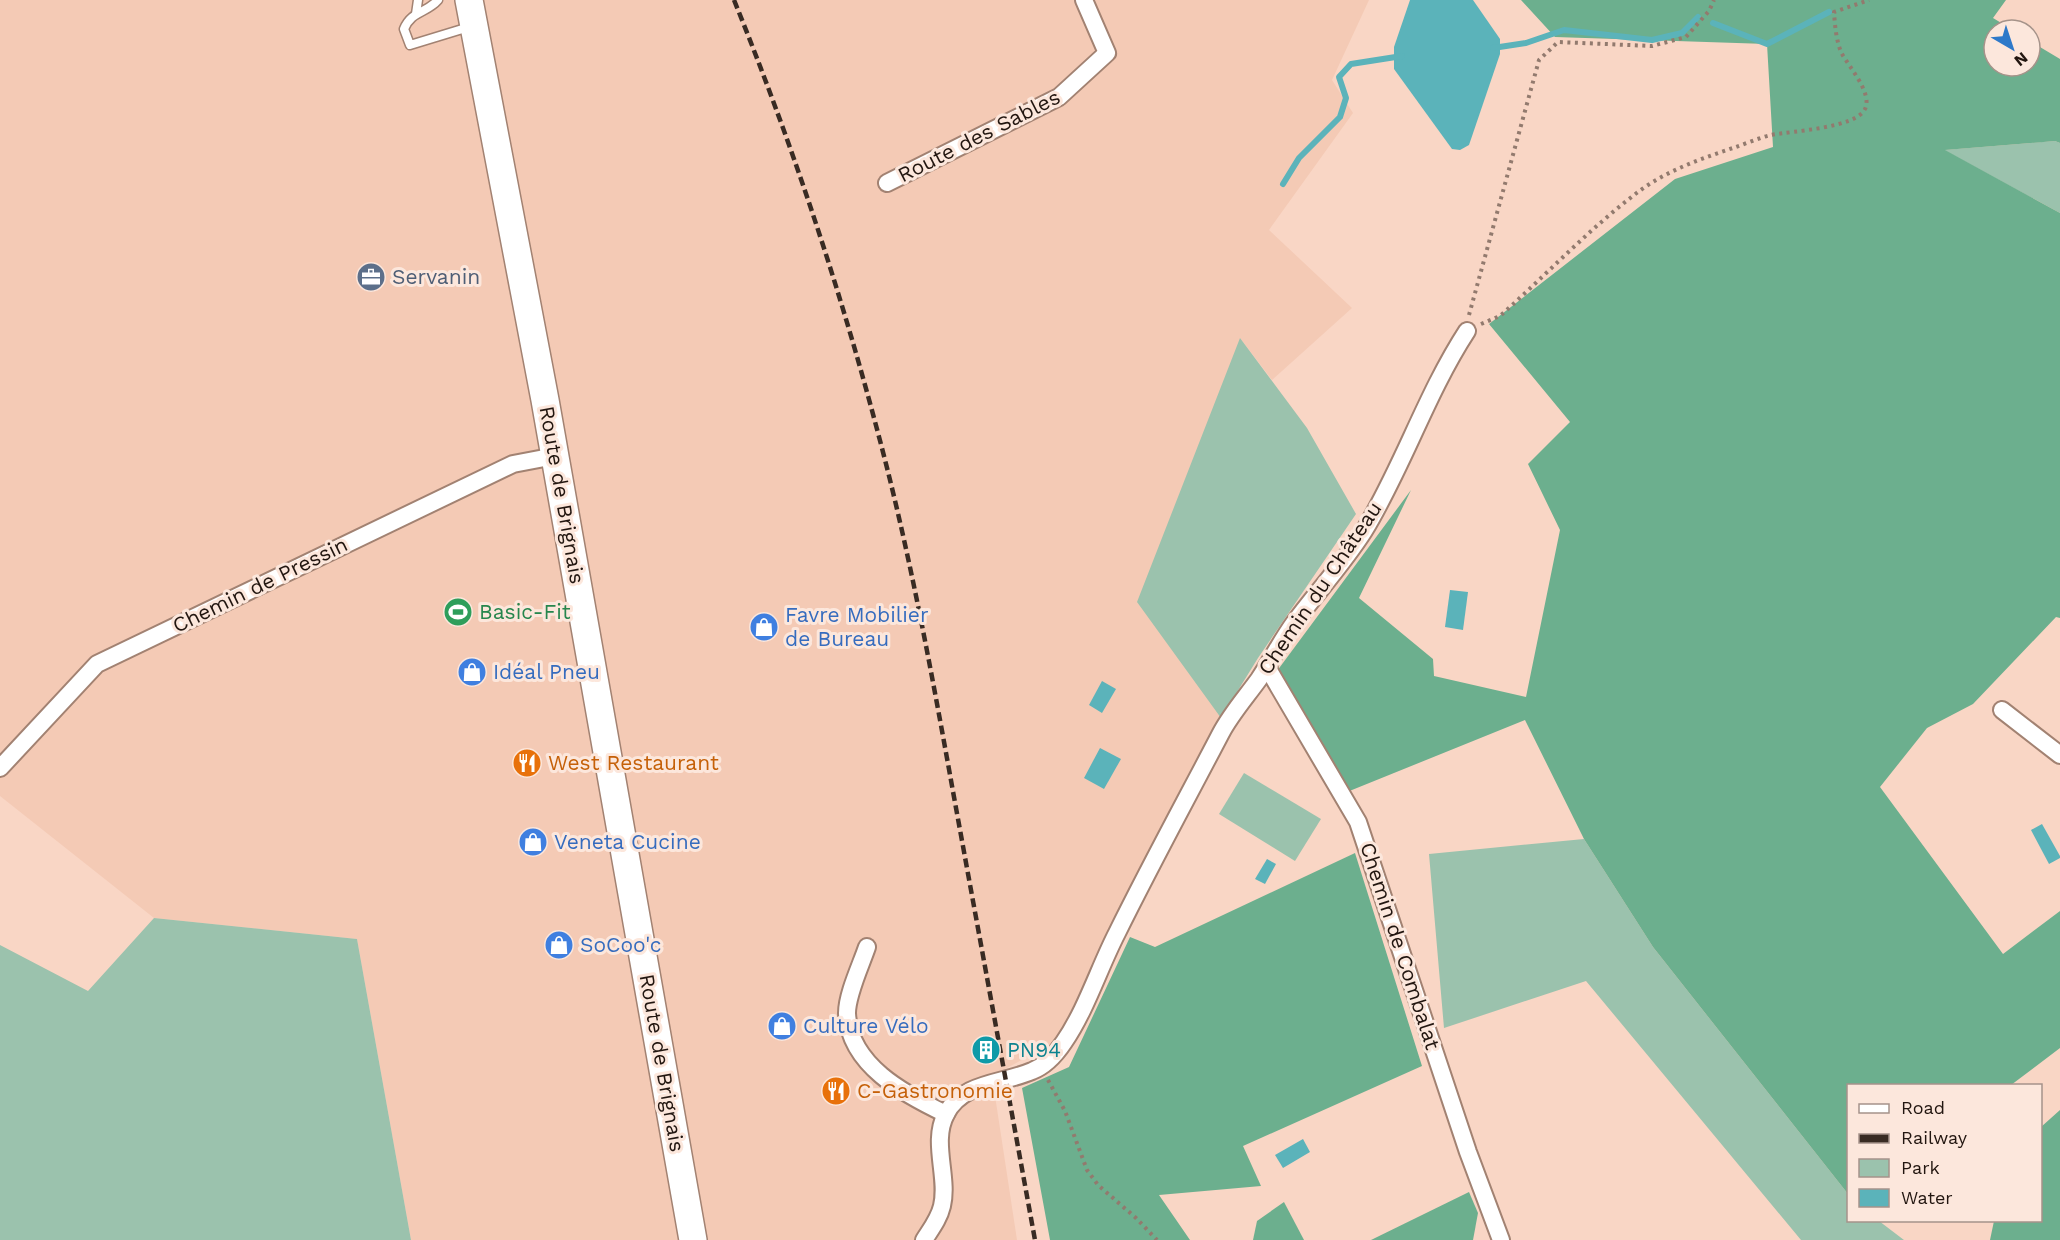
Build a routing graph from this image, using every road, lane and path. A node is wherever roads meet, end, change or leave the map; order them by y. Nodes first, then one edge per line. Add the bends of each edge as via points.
1 (418, 0) edge
2 (438, 0) edge
3 (1083, 0) edge
4 (1714, 0) edge
5 (1869, 0) edge
6 (471, 13) edge
7 (416, 14) junction
8 (887, 183) dead end
9 (1467, 331) junction
10 (555, 456) junction
11 (1267, 667) junction
12 (2002, 710) dead end
13 (2060, 755) edge
14 (0, 768) edge
15 (867, 947) dead end
16 (1039, 1067) junction
17 (946, 1114) junction
18 (693, 1240) edge
19 (924, 1240) edge
20 (1157, 1240) edge
21 (1501, 1240) edge

1 - 7 lane
2 - 7 lane
3 - 8 street, Route des Sables via 1107,53 1059,97
4 - 9 path via 1686,37 1652,46 1558,42 1539,60
5 - 9 path via 1834,12 1842,53 1867,101 1859,117 1769,136 1668,174 1639,191 1500,316
6 - 7 lane via 410,45 404,29 407,20
6 - 10 main road, Route de Brignais
9 - 11 street, Chemin du Château via 1440,377 1365,530 1293,624
10 - 14 street, Chemin de Pressin via 513,464 97,663
10 - 18 main road, Route de Brignais
11 - 16 street, Chemin du Château via 1224,729 1117,933 1073,1027
11 - 21 street, Chemin de Combalat via 1358,822
12 - 13 street
15 - 17 street via 847,1011 850,1036 866,1060 885,1078
16 - 17 street, Chemin du Château via 974,1088 955,1101
16 - 20 path via 1065,1111 1087,1170
17 - 19 street via 940,1146 943,1198 938,1218

